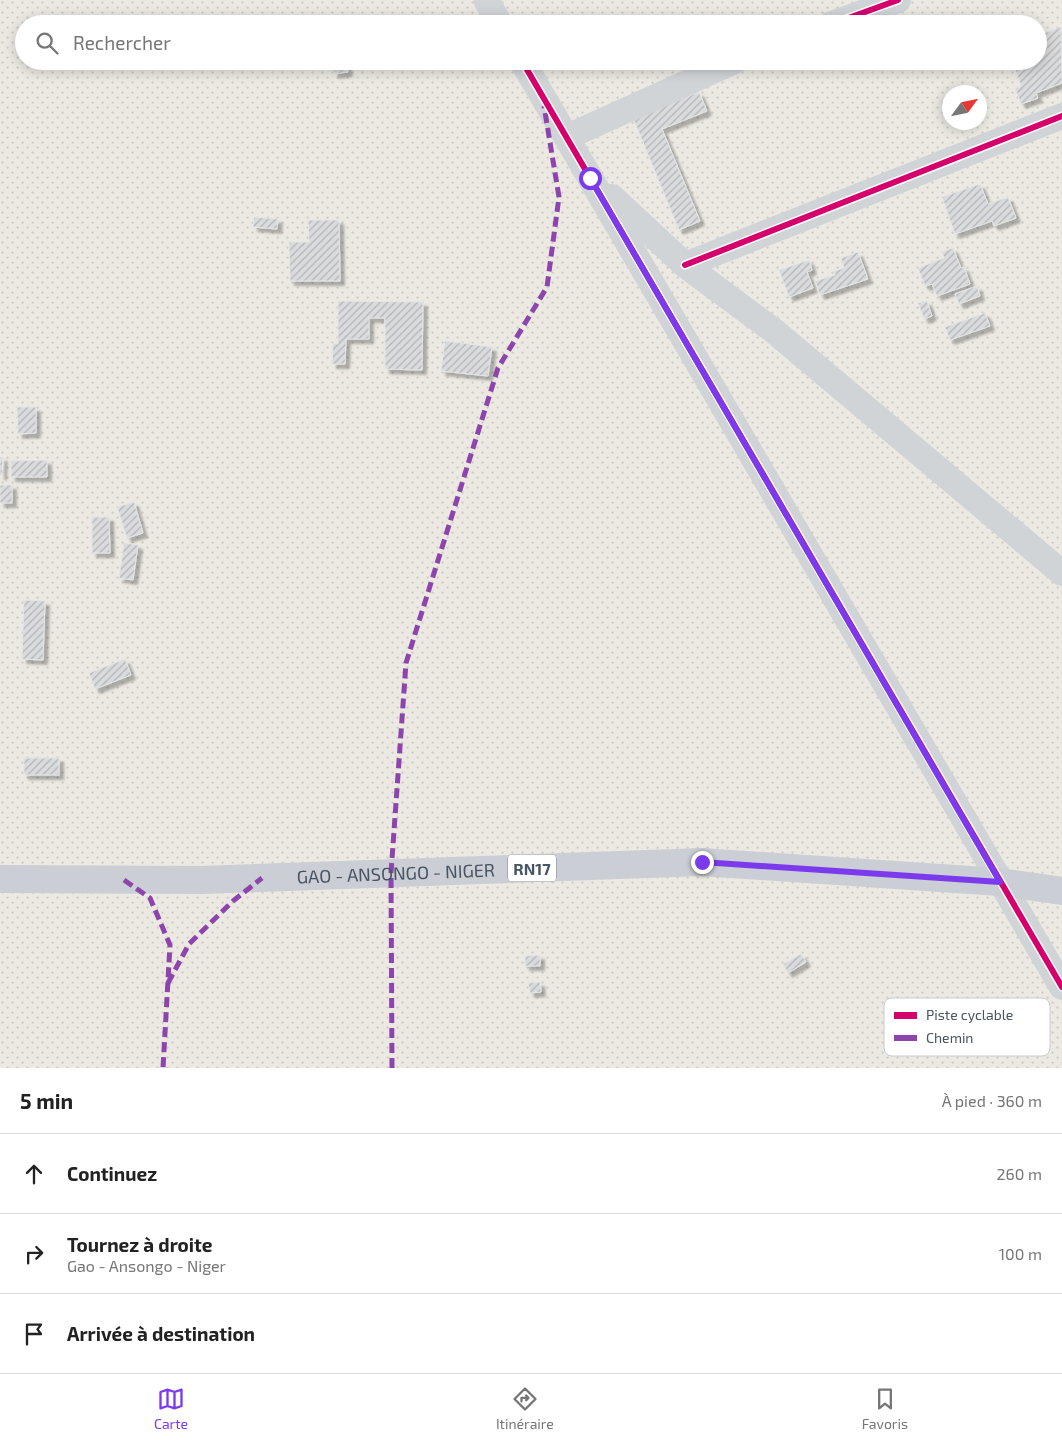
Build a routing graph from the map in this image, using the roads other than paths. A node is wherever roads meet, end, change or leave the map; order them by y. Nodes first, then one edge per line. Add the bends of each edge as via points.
1 (486, 0) edge
2 (898, 0) edge
3 (495, 15) edge
4 (857, 15) edge
5 (527, 70) edge
6 (715, 70) edge
7 (1062, 116) edge
8 (566, 137) junction
9 (590, 178) junction
10 (685, 265) junction
11 (1062, 573) edge
12 (0, 879) edge
13 (1000, 882) junction
14 (1062, 891) edge
15 (1062, 987) edge

1 - 3 street
2 - 4 street
5 - 8 street
6 - 8 street
7 - 10 street
8 - 9 street
9 - 10 street
9 - 13 street
10 - 11 street via 774,331
12 - 13 main road, GAO - ANSONGO - NIGER / RN17 via 202,880 702,862
13 - 14 main road, GAO - ANSONGO - NIGER / RN17
13 - 15 street

